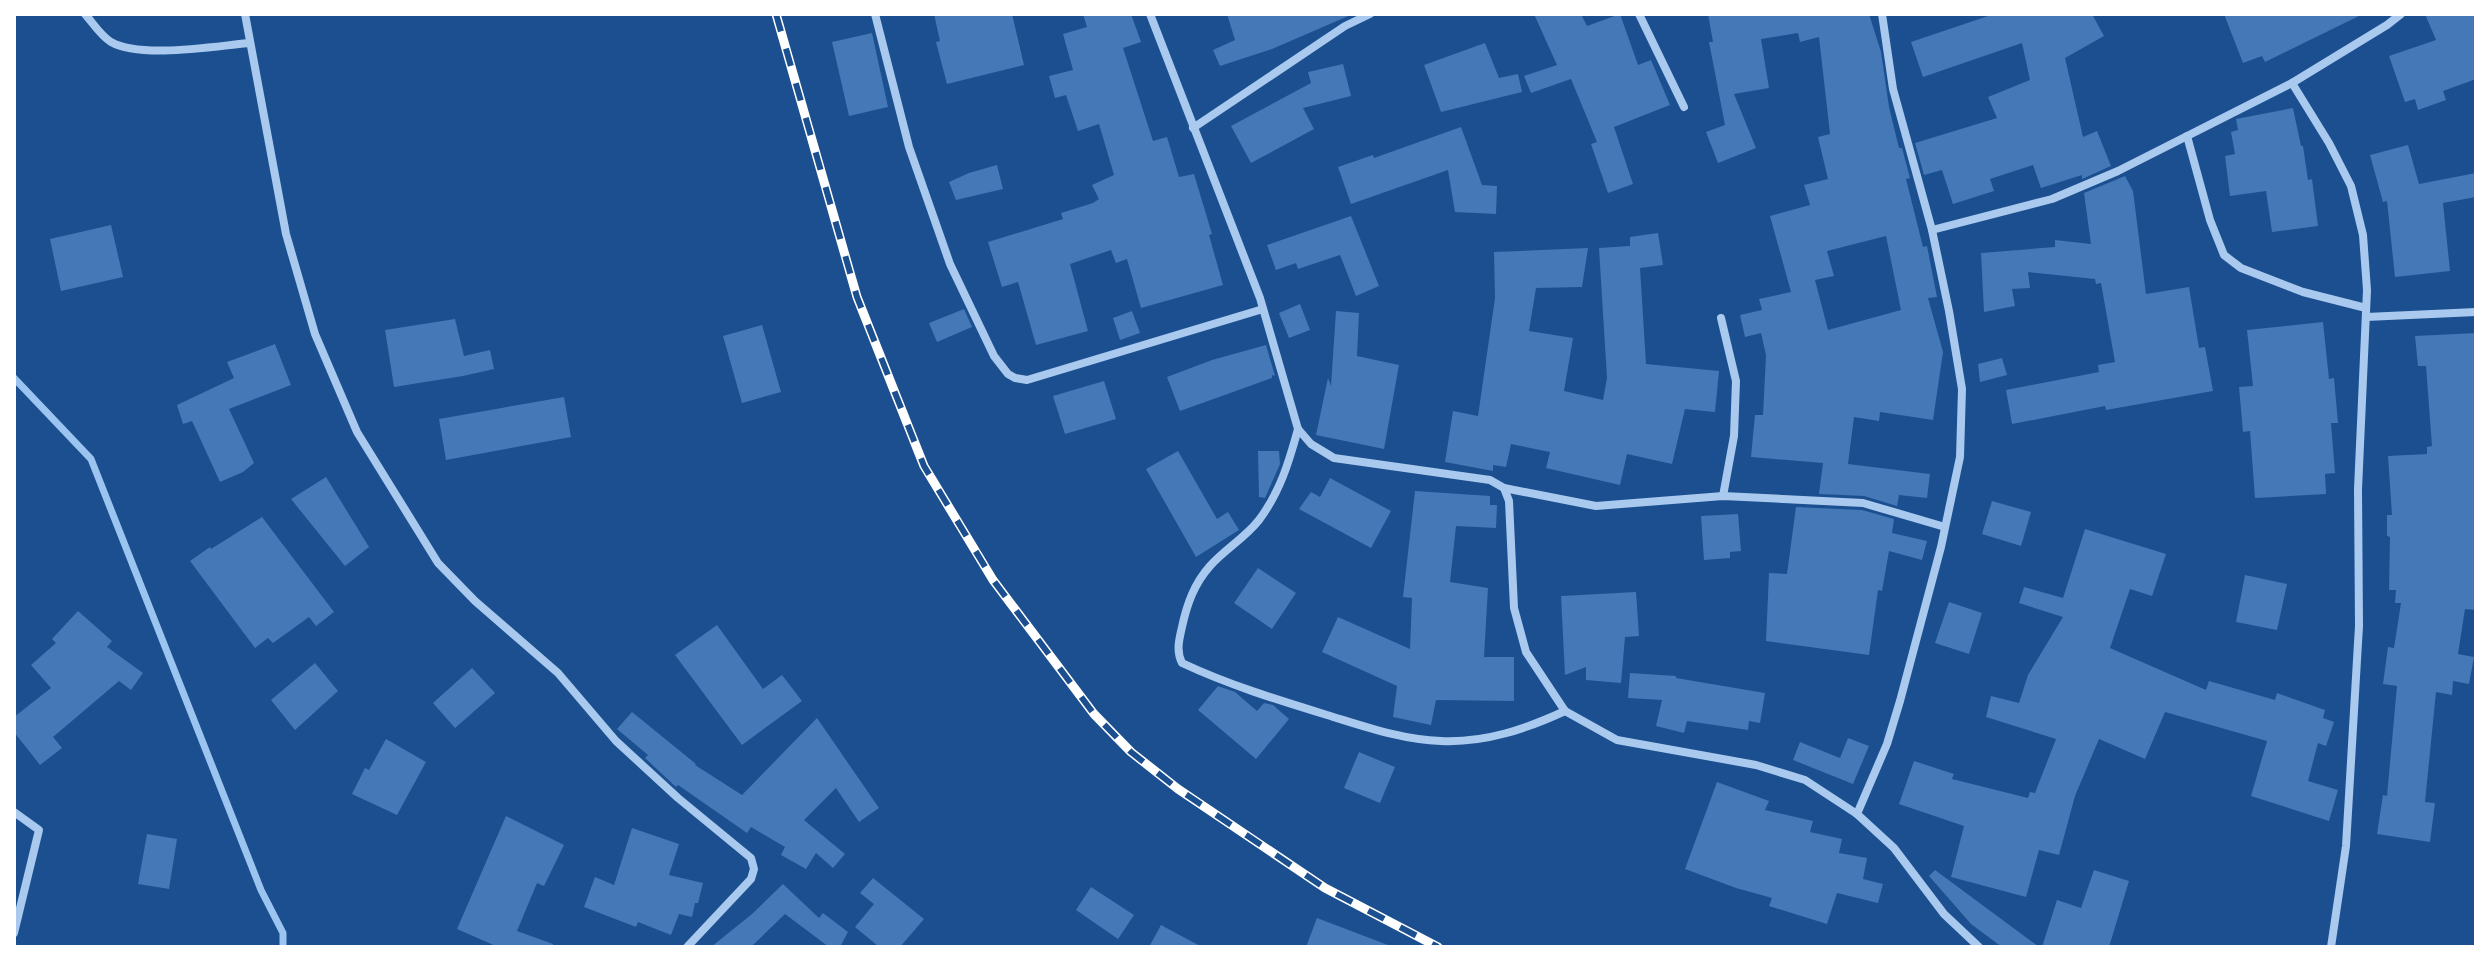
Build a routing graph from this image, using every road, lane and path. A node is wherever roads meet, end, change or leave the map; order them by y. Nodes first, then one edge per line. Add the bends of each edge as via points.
1 (85, 14) edge
2 (245, 14) edge
3 (875, 14) edge
4 (1150, 14) edge
5 (1370, 14) edge
6 (1639, 14) edge
7 (1882, 14) edge
8 (2401, 14) edge
9 (250, 43) junction
10 (2292, 83) junction
11 (1684, 107) dead end
12 (1193, 128) junction
13 (2187, 136) junction
14 (1932, 230) junction
15 (1263, 309) junction
16 (2366, 312) junction
17 (2476, 312) edge
18 (1721, 318) dead end
19 (1298, 429) junction
20 (1504, 488) junction
21 (1723, 496) junction
22 (1945, 527) junction
23 (1565, 711) junction
24 (14, 812) edge
25 (1857, 814) junction
26 (14, 933) edge
27 (687, 947) edge
28 (1979, 947) edge
29 (2331, 947) edge

1 - 9 street via 105,37 133,49
2 - 9 street
3 - 15 street via 909,147 950,264 979,328 1008,374 1027,380
4 - 12 street
5 - 12 street
6 - 11 street
7 - 14 street via 1893,89
8 - 10 street
9 - 27 street via 286,234 315,334 357,432 384,476 438,563 558,673 616,741 751,858 751,879
10 - 13 street
10 - 16 street via 2351,186 2363,235
12 - 15 street
13 - 14 street via 2052,199
13 - 16 street via 2224,255 2241,268
14 - 22 street via 1962,389 1960,457
15 - 19 street
16 - 17 street
16 - 29 street via 2358,489 2359,626 2346,846
18 - 21 street via 1736,381 1734,436
19 - 20 street via 1334,458 1490,480
19 - 23 street via 1273,499 1193,590 1180,634 1182,663 1265,696 1367,727 1441,741 1501,735
20 - 21 street via 1596,506
20 - 23 street via 1514,608 1526,652
21 - 22 street via 1863,503
22 - 25 street via 1887,744
23 - 25 street via 1617,740 1756,765 1805,780
24 - 26 street via 39,830
25 - 28 street via 1894,848 1944,914

